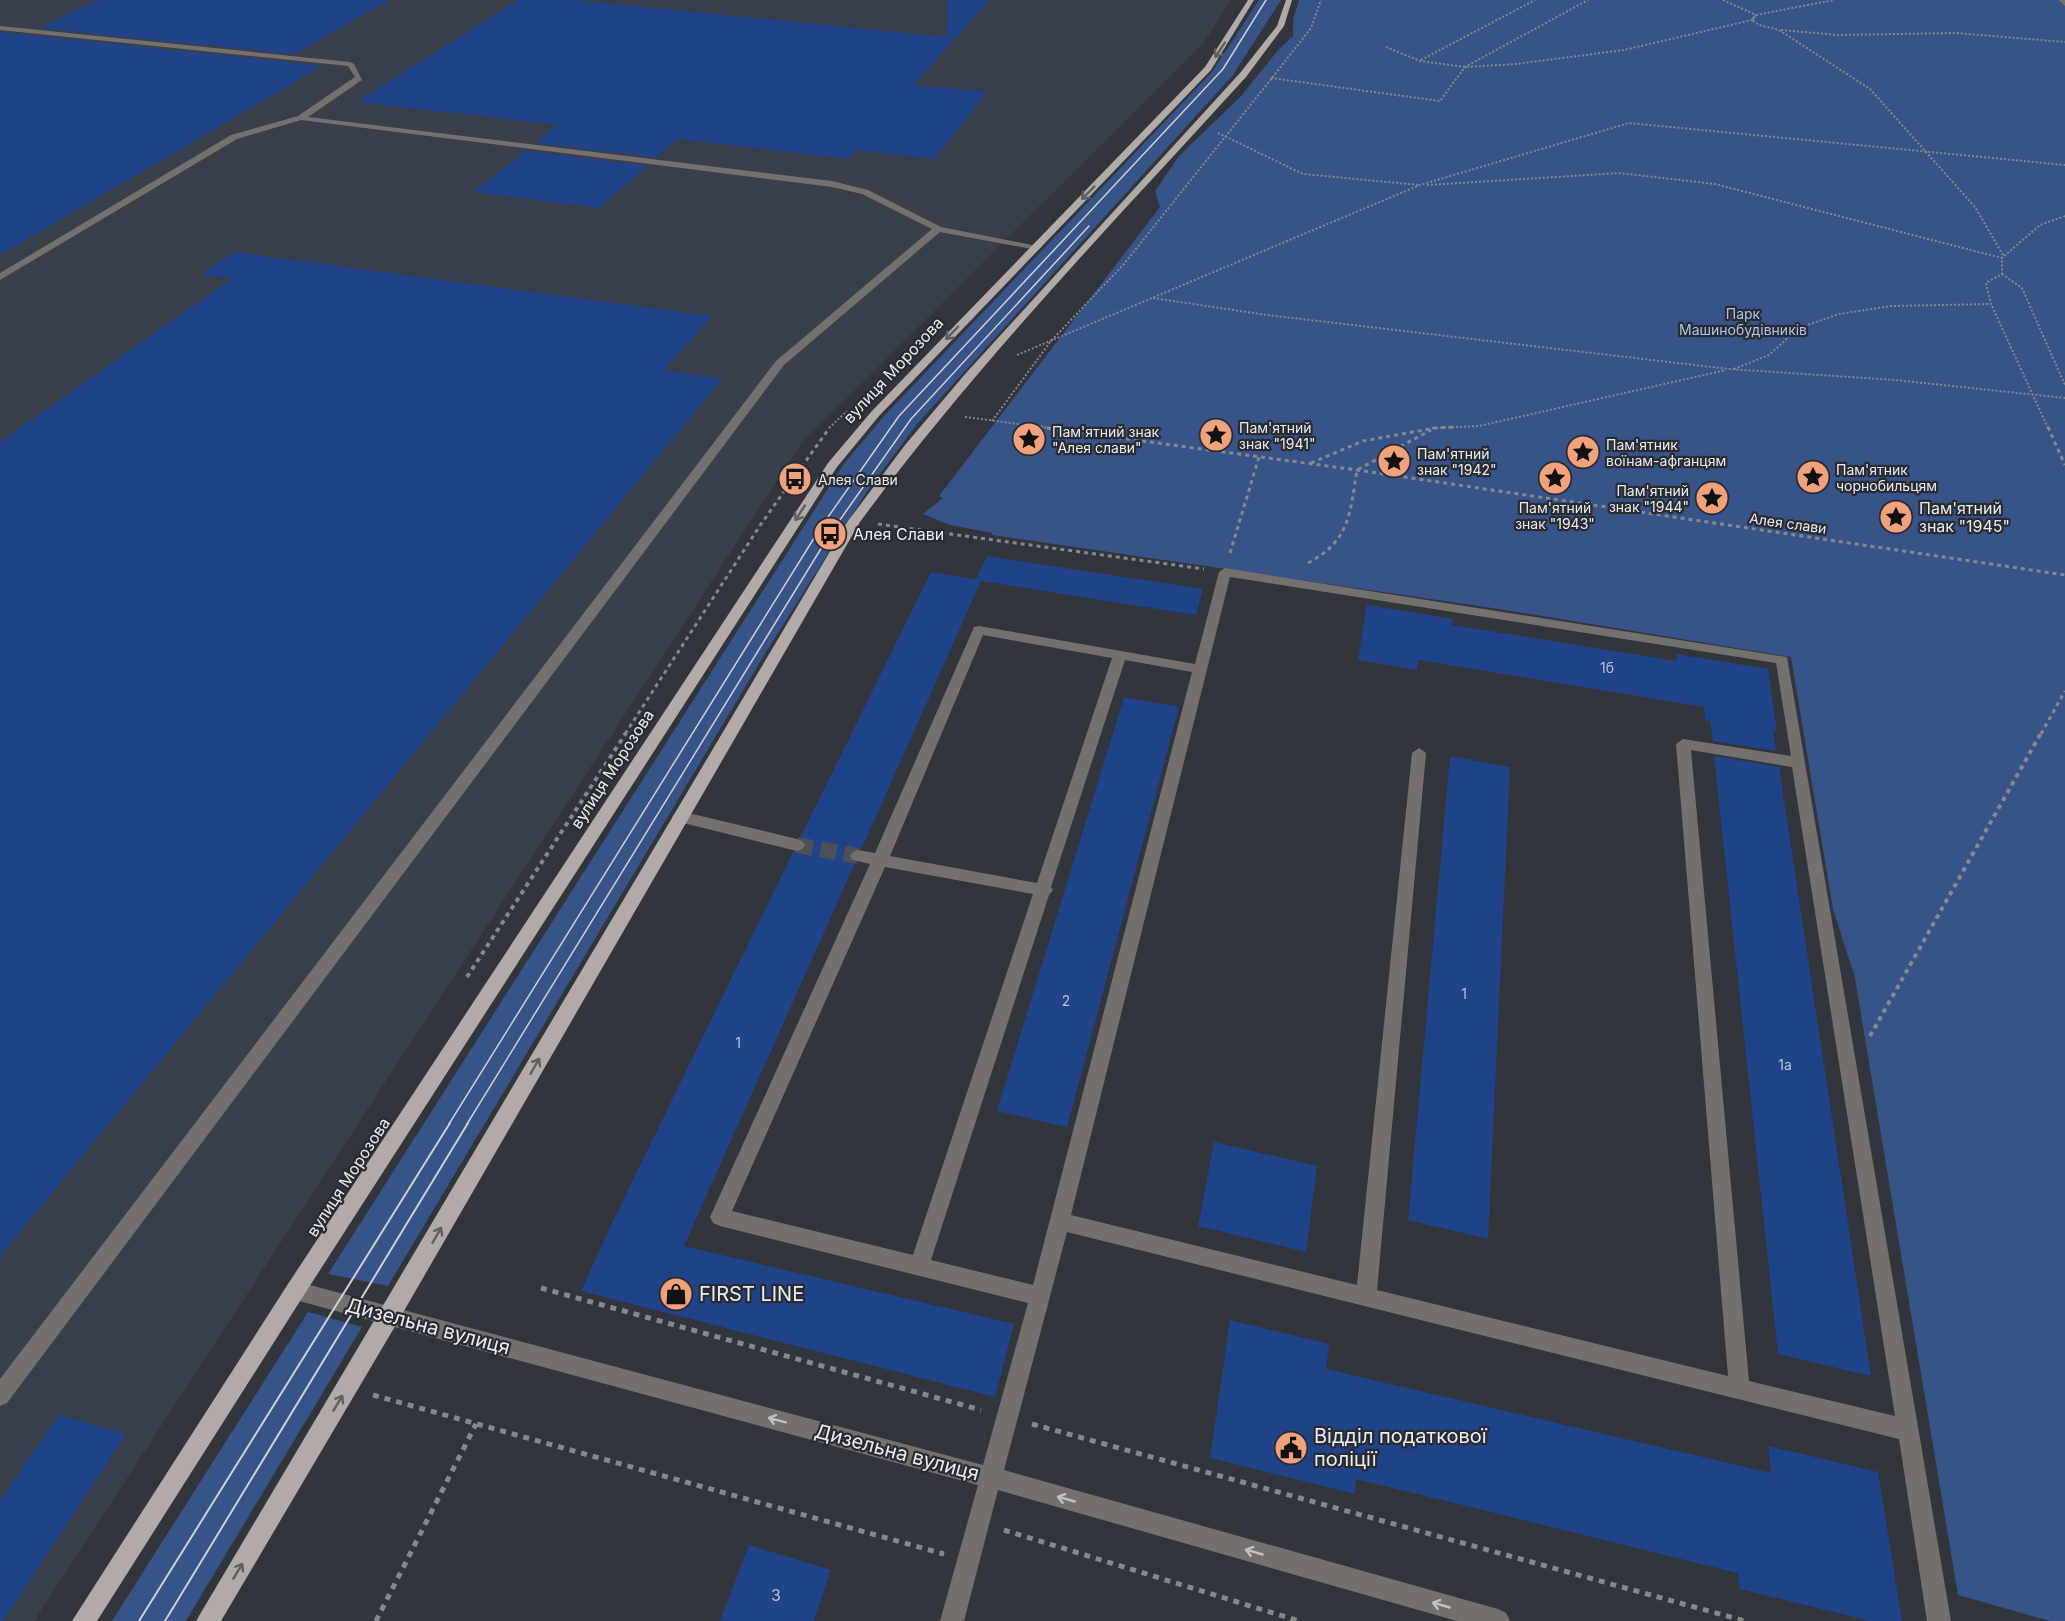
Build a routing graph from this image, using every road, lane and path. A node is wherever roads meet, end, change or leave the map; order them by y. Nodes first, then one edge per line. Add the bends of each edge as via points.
1 (1251, 0) edge
2 (1289, 0) edge
3 (1321, 0) edge
4 (1535, 0) edge
5 (1588, 0) edge
6 (1723, 0) edge
7 (1834, 0) edge
8 (2062, 0) edge
9 (2065, 4) edge
10 (1756, 15) junction
11 (1752, 20) junction
12 (0, 28) edge
13 (1779, 30) junction
14 (2065, 42) edge
15 (1386, 47) dead end
16 (1420, 61) junction
17 (1465, 67) junction
18 (1243, 75) junction
19 (1272, 78) junction
20 (301, 118) junction
21 (1198, 124) junction
22 (1225, 137) junction
23 (1923, 152) junction
24 (2065, 165) edge
25 (1420, 186) junction
26 (2065, 216) edge
27 (938, 230) junction
28 (1037, 247) junction
29 (2002, 258) junction
30 (2002, 274) junction
31 (0, 277) edge
32 (1152, 298) junction
33 (1991, 304) junction
34 (1051, 341) junction
35 (1010, 358) dead end
36 (1730, 369) junction
37 (2065, 385) edge
38 (2034, 394) junction
39 (2065, 398) edge
40 (937, 413) junction
41 (992, 421) junction
42 (1435, 428) junction
43 (1259, 457) junction
44 (1310, 464) junction
45 (2065, 465) edge
46 (1357, 470) junction
47 (854, 521) junction
48 (1225, 572) junction
49 (2065, 575) edge
50 (1272, 579) junction
51 (1120, 655) junction
52 (1200, 669) junction
53 (2065, 691) edge
54 (1419, 753) dead end
55 (1799, 763) junction
56 (680, 817) junction
57 (797, 844) tunnel mouth
58 (858, 856) tunnel mouth
59 (880, 860) junction
60 (1045, 890) junction
61 (1849, 1073) junction
62 (1060, 1221) junction
63 (920, 1266) junction
64 (541, 1288) dead end
65 (295, 1291) junction
66 (1039, 1296) junction
67 (1366, 1296) junction
68 (390, 1316) junction
69 (1739, 1386) junction
70 (347, 1387) junction
71 (0, 1396) edge
72 (1006, 1417) junction
73 (476, 1424) junction
74 (1907, 1430) junction
75 (989, 1477) junction
76 (977, 1521) junction
77 (968, 1560) junction
78 (84, 1621) edge
79 (208, 1621) edge
80 (376, 1621) edge
81 (952, 1621) edge
82 (1299, 1621) edge
83 (1498, 1621) edge
84 (1745, 1621) edge
85 (1939, 1621) edge

1 -> 28 main road, вулиця Морозова via 1208,68
2 - 18 main road via 1280,26
3 - 19 path via 1311,28
4 - 16 path
5 - 17 path
6 - 10 path
7 - 10 path
8 - 9 street
10 - 11 path
11 - 13 path
11 - 17 path via 1624,50
12 - 20 street via 350,64 359,78
13 - 14 path via 1838,35 1956,33
13 - 23 path via 1870,89
15 - 16 path
16 - 17 path
17 - 19 path via 1440,101
18 - 19 path
18 - 21 main road
19 - 22 path
20 - 27 street via 832,184 865,192
20 - 31 street via 234,137
21 - 22 path
21 - 40 main road
22 - 25 path via 1303,174
22 - 34 path via 1124,264
23 - 24 path
23 - 25 path via 1629,123
23 - 29 path via 1975,207
25 - 29 path via 1619,173 1714,184
25 - 32 path
26 - 29 path via 2040,225
27 - 28 street
27 - 71 street via 780,363
28 -> 65 main road, вулиця Морозова via 875,414 832,465
29 - 30 path
30 - 33 path via 1986,283
30 - 37 path via 2022,288
32 - 34 path
32 - 36 path
33 - 36 path via 1948,303 1833,314 1800,328 1777,349 1747,366
33 - 38 path
34 - 35 path
34 - 41 path
36 - 38 path
36 - 42 path via 1479,426
38 - 39 path
38 - 45 path
40 - 41 path, Алея слави
40 - 47 main road
41 - 43 path, Алея слави
42 - 44 path via 1363,441
42 - 46 path
43 - 44 path, Алея слави
43 - 48 path
44 - 46 path, Алея слави
46 - 49 path, Алея слави
46 - 50 path via 1340,540 1328,554
47 - 48 path
47 - 56 main road
48 - 50 street
48 - 52 street
50 - 55 street via 1782,660
51 - 52 street
51 - 59 street via 979,630
51 - 60 street
52 - 62 street
53 - 61 path
54 - 67 street
55 - 61 street
55 - 69 street via 1683,744
56 - 57 street
68 -> 56 main road
58 - 59 street
59 - 60 street
59 - 63 street via 720,1217
60 - 63 street
61 - 74 street
62 - 66 street
62 - 67 street
63 - 66 street
64 - 72 path
65 - 68 street, Дизельна вулиця
65 - 78 main road, вулиця Морозова
66 - 72 street
67 - 69 street
68 - 70 main road
75 -> 68 street, Дизельна вулиця
69 - 74 street
70 - 73 path
79 -> 70 main road
72 - 75 street
72 - 84 path
73 - 77 path
73 - 80 path
74 - 85 street
75 - 76 street
83 -> 75 street, Дизельна вулиця
76 - 77 street
76 - 82 path
77 - 81 street

